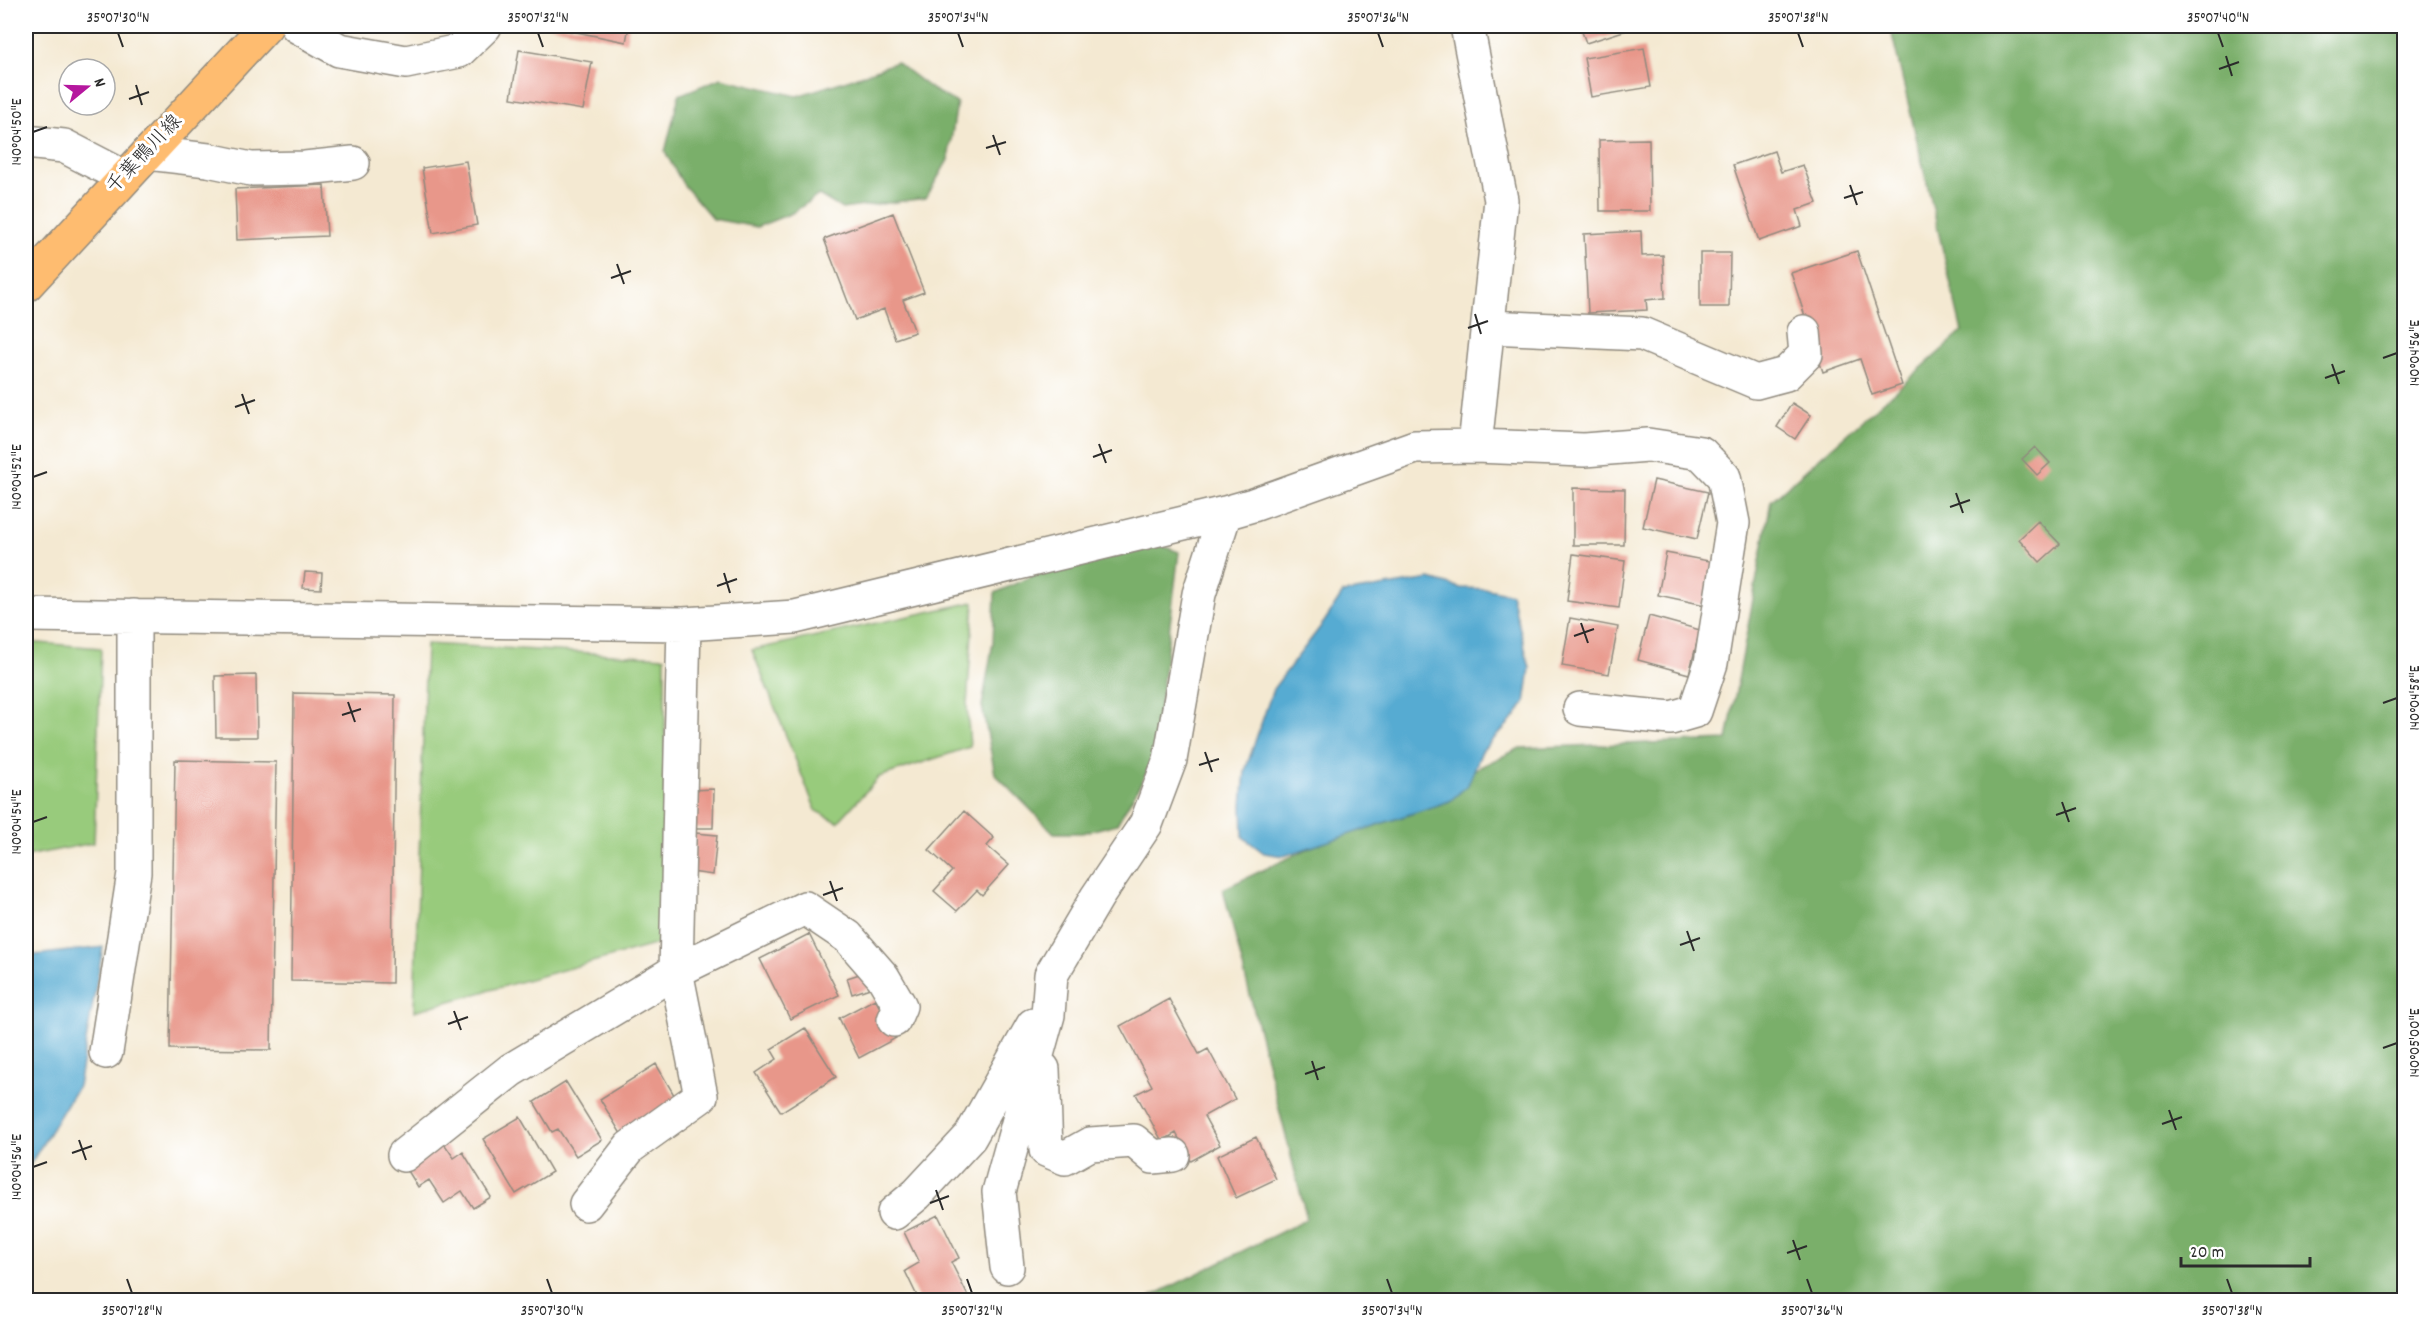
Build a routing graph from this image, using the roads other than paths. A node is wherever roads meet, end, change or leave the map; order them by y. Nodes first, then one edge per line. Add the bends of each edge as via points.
1 (266, 26) edge
2 (297, 26) edge
3 (485, 26) edge
4 (1467, 26) edge
5 (26, 142) edge
6 (148, 153) junction
7 (353, 163) dead end
8 (124, 177) junction
9 (26, 285) edge
10 (1489, 327) junction
11 (1804, 332) dead end
12 (1475, 446) junction
13 (1225, 513) junction
14 (26, 615) edge
15 (134, 616) junction
16 (684, 624) junction
17 (1580, 709) dead end
18 (676, 971) junction
19 (1050, 998) junction
20 (894, 1020) dead end
21 (1042, 1037) junction
22 (106, 1052) dead end
23 (404, 1155) dead end
24 (1173, 1155) dead end
25 (586, 1204) dead end
26 (894, 1213) dead end
27 (1007, 1267) dead end

1 - 6 main road, 千葉鴨川線
2 - 3 street via 339,50 406,62 459,51
4 - 10 street via 1501,200
5 - 8 street via 64,146
6 - 7 street via 251,169
6 - 8 main road, 千葉鴨川線
8 - 9 main road, 千葉鴨川線
10 - 11 street via 1642,334 1756,382 1786,374 1806,354
10 - 12 street
12 - 13 street via 1415,447
12 - 17 street via 1584,450 1648,445 1701,453 1724,477 1733,523 1711,663 1695,711 1671,718
13 - 16 street via 795,617
13 - 19 street via 1199,594 1170,760 1146,824 1051,975
14 - 15 street
15 - 16 street
15 - 22 street via 134,873
16 - 18 street
18 - 20 street via 805,908 849,937 884,977 900,1006
18 - 23 street via 511,1070
18 - 25 street via 701,1096 630,1147
19 - 21 street
19 - 26 street via 970,1137
21 - 24 street via 1046,1150 1065,1158 1090,1144 1134,1141 1153,1157
21 - 27 street via 999,1192

